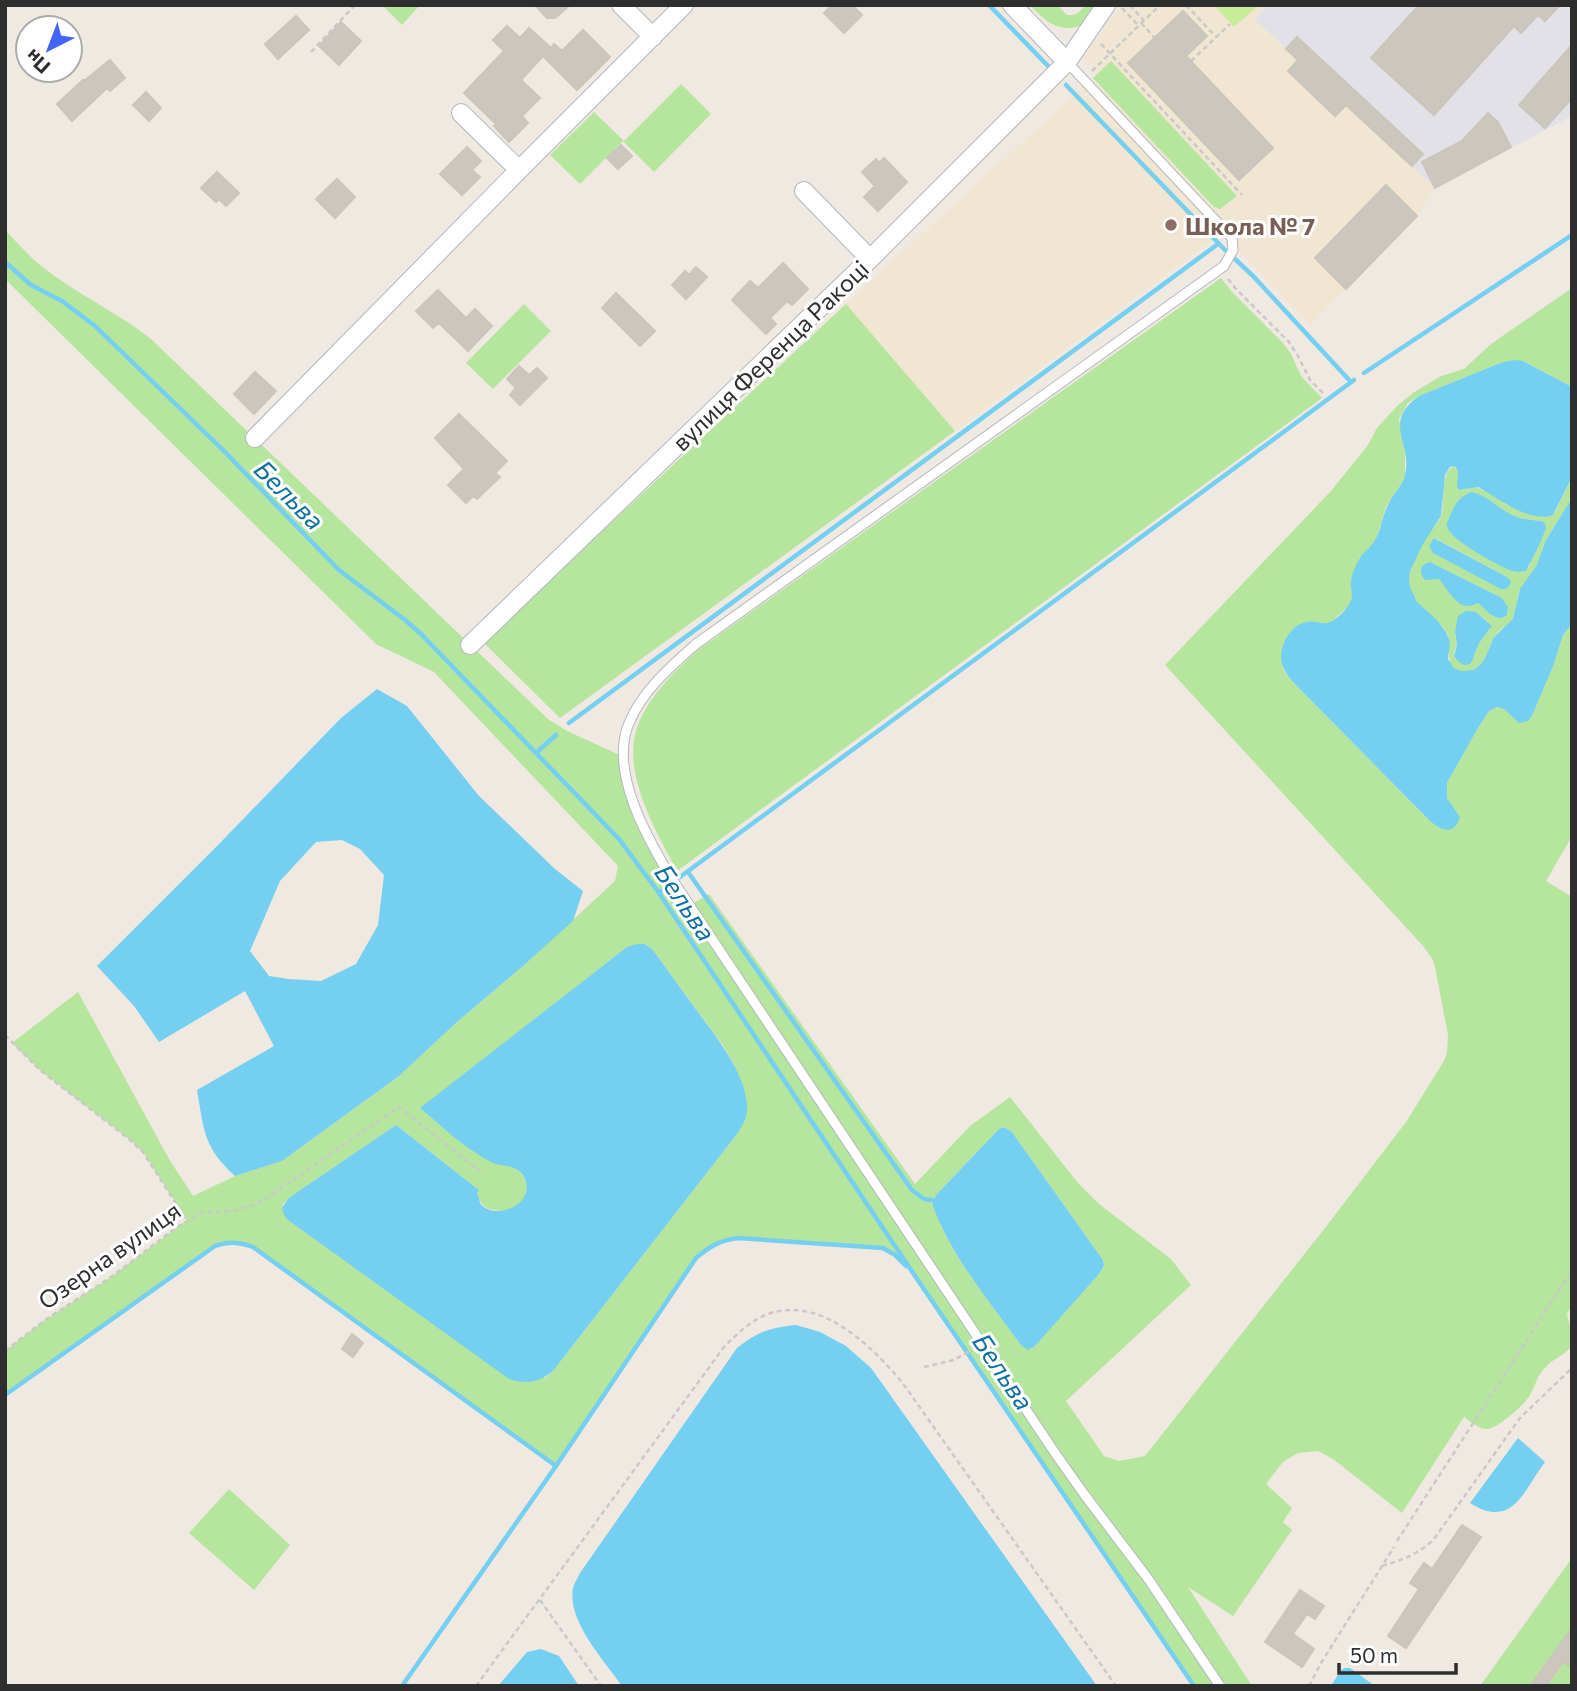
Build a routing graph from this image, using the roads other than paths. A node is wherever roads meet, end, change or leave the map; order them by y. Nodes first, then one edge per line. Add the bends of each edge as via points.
1 (621, 5) edge
2 (684, 5) edge
3 (1012, 5) edge
4 (1106, 5) edge
5 (653, 37) junction
6 (1067, 62) junction
7 (461, 113) dead end
8 (519, 170) junction
9 (804, 191) dead end
10 (870, 259) junction
11 (255, 438) dead end
12 (470, 645) dead end
13 (1220, 1686) edge

1 - 5 street
2 - 5 street
3 - 6 street
4 - 6 street, вулиця Ференца Ракоці
5 - 8 street
6 - 10 street, вулиця Ференца Ракоці
6 - 13 lane via 1231,238 1233,250 1224,266 696,644 635,710 624,740 624,757 636,810 670,876 1055,1452
7 - 8 street
8 - 11 street
9 - 10 street
10 - 12 street, вулиця Ференца Ракоці

